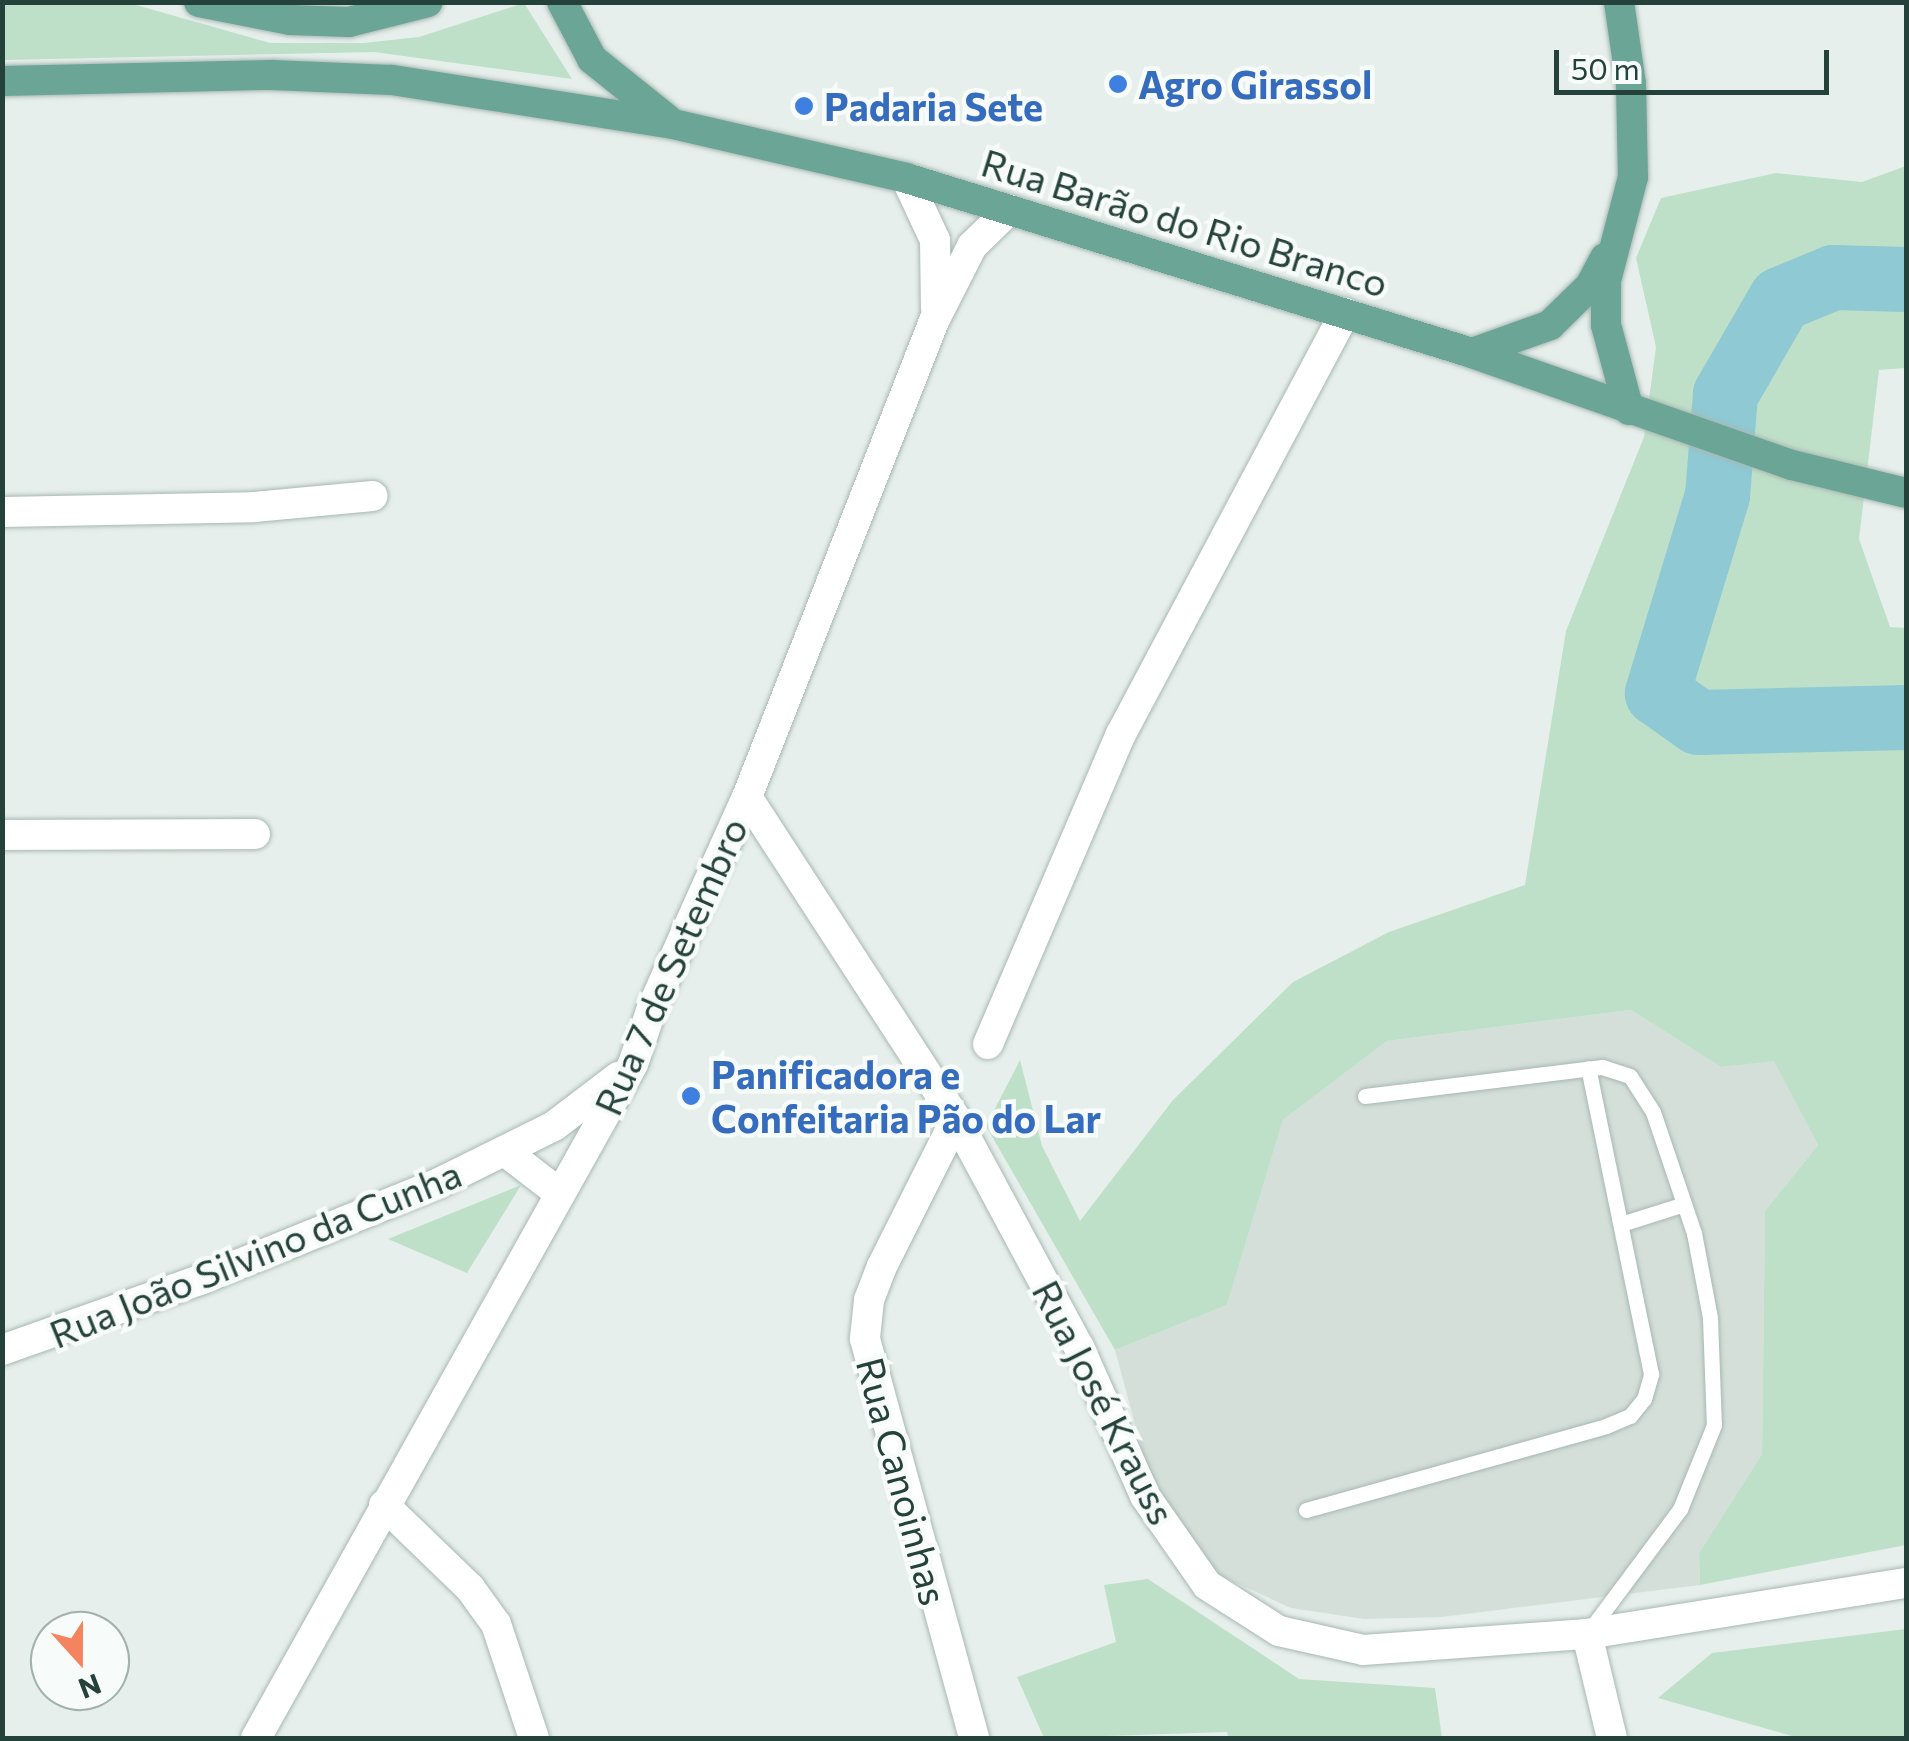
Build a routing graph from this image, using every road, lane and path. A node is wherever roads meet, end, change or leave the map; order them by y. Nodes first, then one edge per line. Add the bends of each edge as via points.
1 (199, 2) edge
2 (428, 2) edge
3 (562, 2) edge
4 (1618, 2) edge
5 (2, 81) edge
6 (674, 124) junction
7 (906, 178) junction
8 (1009, 210) junction
9 (1615, 238) junction
10 (1344, 313) junction
11 (934, 321) junction
12 (1472, 353) junction
13 (1629, 410) junction
14 (1906, 493) edge
15 (372, 496) dead end
16 (2, 512) edge
17 (747, 797) junction
18 (255, 834) dead end
19 (2, 836) edge
20 (988, 1044) dead end
21 (634, 1064) junction
22 (1588, 1068) junction
23 (1366, 1096) dead end
24 (956, 1120) junction
25 (506, 1152) junction
26 (559, 1194) junction
27 (1684, 1204) junction
28 (1622, 1224) junction
29 (2, 1350) edge
30 (384, 1505) junction
31 (1306, 1510) dead end
32 (1906, 1582) edge
33 (1587, 1634) junction
34 (256, 1738) edge
35 (534, 1738) edge
36 (974, 1738) edge
37 (1612, 1738) edge

1 - 2 main road via 290,20 349,22
3 - 6 main road via 592,58
4 - 9 main road via 1631,84 1633,177
5 - 6 main road, Rua Barão do Rio Branco via 272,75 392,80
6 - 7 main road, Rua Barão do Rio Branco
7 - 8 main road, Rua Barão do Rio Branco
7 - 11 street, Rua 7 de Setembro via 935,240 940,284
8 - 10 main road, Rua Barão do Rio Branco
8 - 11 street, Rua 7 de Setembro via 972,246
9 - 12 main road via 1590,286 1550,325
9 - 13 main road via 1606,325
10 - 12 main road, Rua Barão do Rio Branco
10 - 20 street via 1334,344 1120,734
11 - 17 street, Rua 7 de Setembro
12 - 13 main road, Rua Barão do Rio Branco
13 - 14 main road, Rua Barão do Rio Branco via 1792,465
15 - 16 street via 254,507
17 - 21 street, Rua 7 de Setembro via 652,1008
17 - 24 street, Rua José Krauss
18 - 19 street
21 - 25 street, Rua João Silvino da Cunha via 554,1126
21 - 26 street, Rua 7 de Setembro
22 - 23 lane
22 - 27 lane via 1630,1076 1653,1112
22 - 28 lane
24 - 33 street, Rua José Krauss via 1079,1347 1145,1496 1208,1585 1279,1630 1363,1650
24 - 36 street, Rua Canoinhas via 882,1266 868,1300 865,1339
25 - 26 street, Rua João Silvino da Cunha
25 - 29 street, Rua João Silvino da Cunha via 200,1280
26 - 30 street, Rua 7 de Setembro
27 - 28 lane
27 - 33 lane via 1710,1318 1714,1424 1680,1509
28 - 31 lane via 1652,1374 1630,1416
30 - 34 street, Rua 7 de Setembro
30 - 35 street via 470,1588 496,1624
32 - 33 street, Rua José Krauss
33 - 37 street

